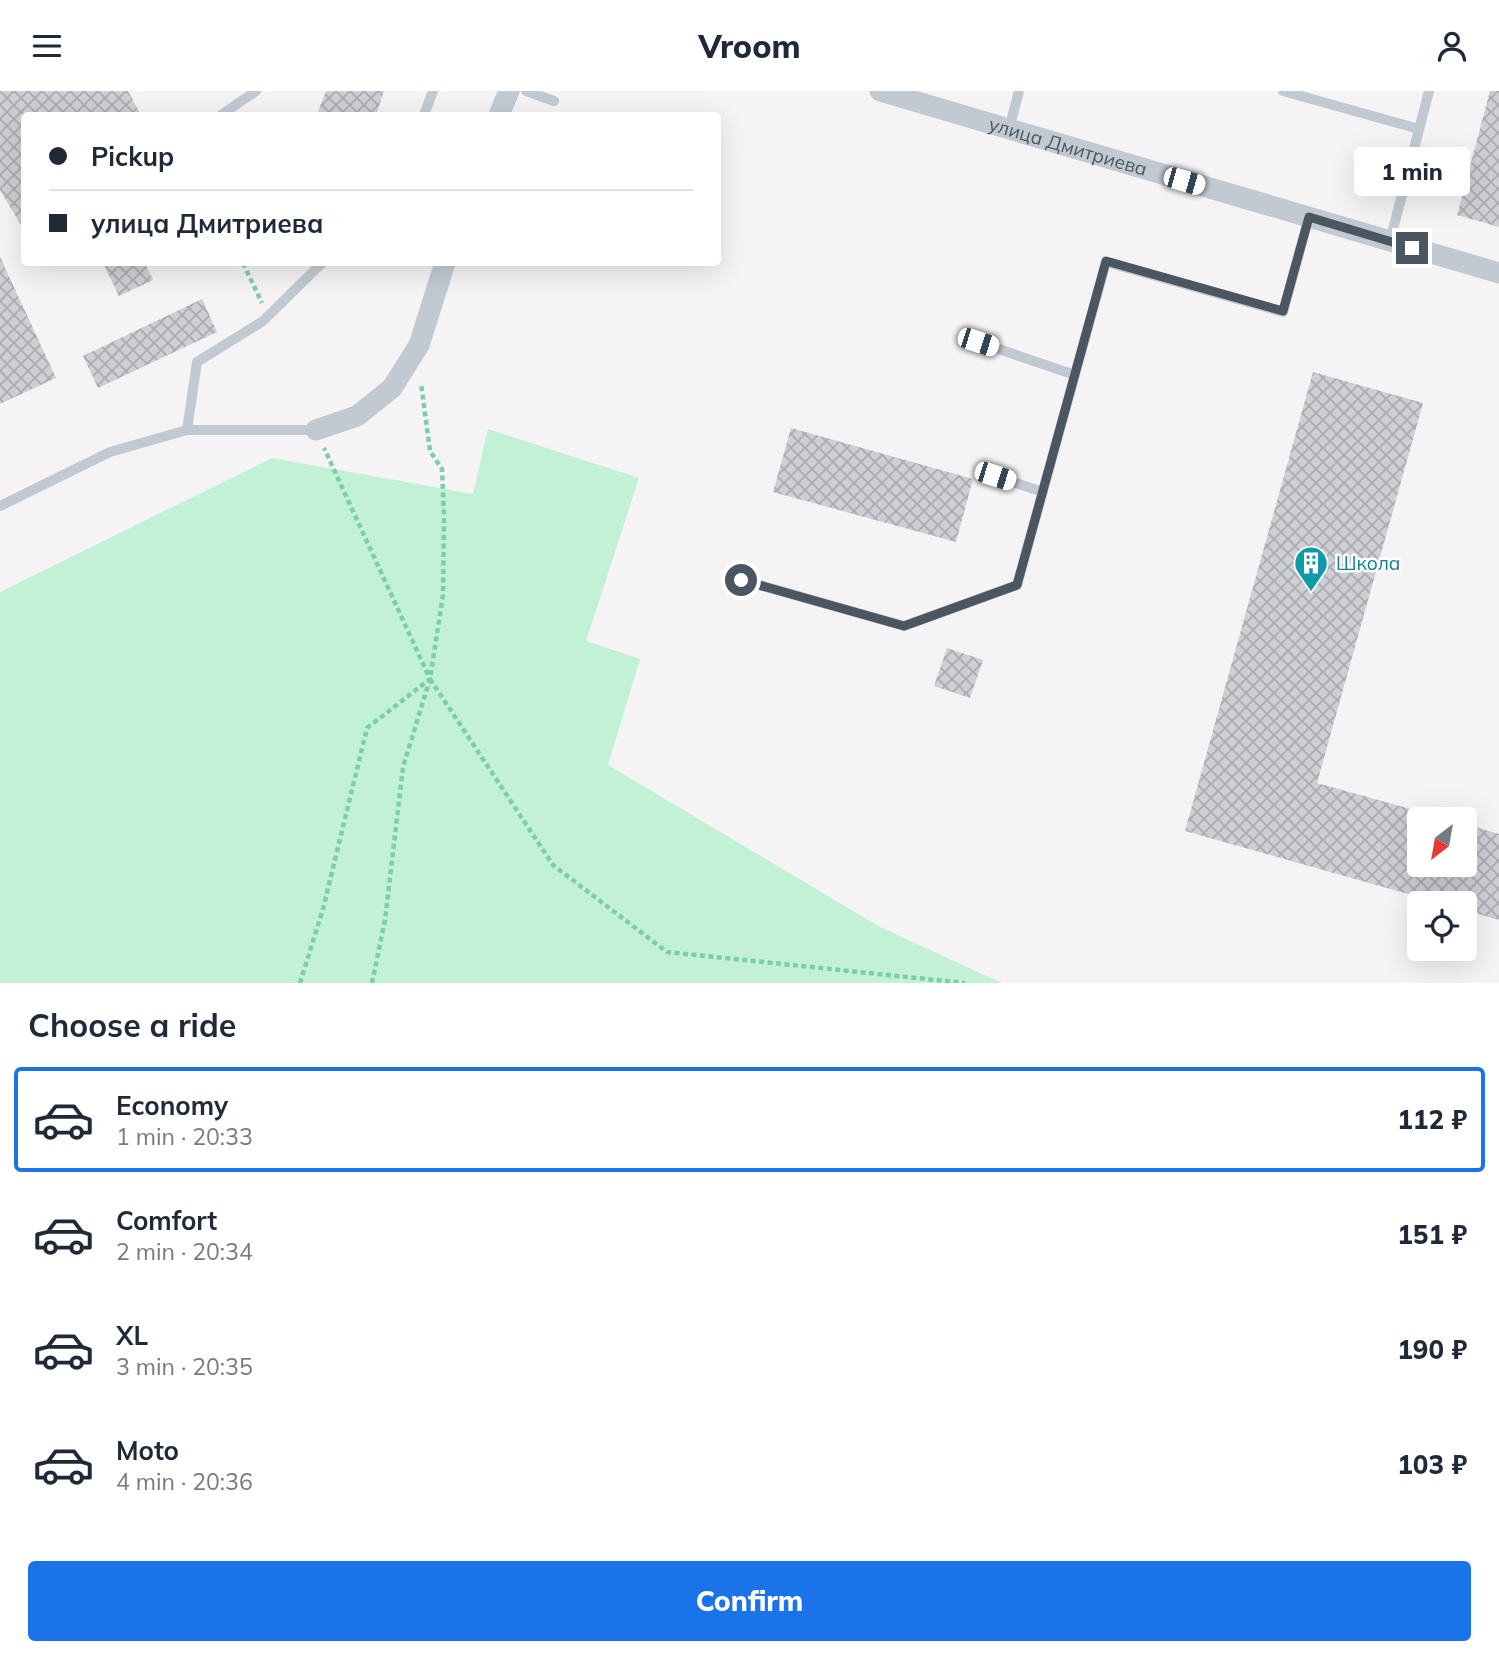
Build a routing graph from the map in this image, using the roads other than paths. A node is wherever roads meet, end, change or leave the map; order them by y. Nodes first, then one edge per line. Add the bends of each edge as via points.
1 (257, 91) edge
2 (433, 91) edge
3 (509, 91) edge
4 (526, 91) edge
5 (880, 91) edge
6 (1020, 91) edge
7 (1283, 91) edge
8 (1429, 91) edge
9 (554, 101) dead end
10 (226, 112) edge
11 (425, 112) edge
12 (500, 112) edge
13 (1009, 129) junction
14 (1419, 129) junction
15 (1309, 217) junction
16 (1390, 241) junction
17 (319, 266) edge
18 (444, 266) edge
19 (1499, 273) edge
20 (978, 342) dead end
21 (1075, 375) junction
22 (316, 430) joint
23 (187, 431) junction
24 (995, 476) dead end
25 (1043, 492) junction
26 (0, 506) edge
27 (741, 580) dead end

1 - 10 lane
2 - 11 lane
3 - 12 street
4 - 9 lane
5 - 13 street, улица Дмитриева
6 - 13 lane
7 - 14 lane
8 - 14 lane
13 - 15 street, улица Дмитриева
14 - 16 lane
15 - 16 street, улица Дмитриева
15 - 21 lane via 1283,311 1106,261
16 - 19 street, улица Дмитриева
17 - 23 lane via 268,316 197,362
18 - 22 street via 419,345 393,388 357,416
20 - 21 lane
21 - 25 lane
22 - 23 lane
23 - 26 lane via 110,452
24 - 25 lane
25 - 27 lane via 1017,585 904,626

